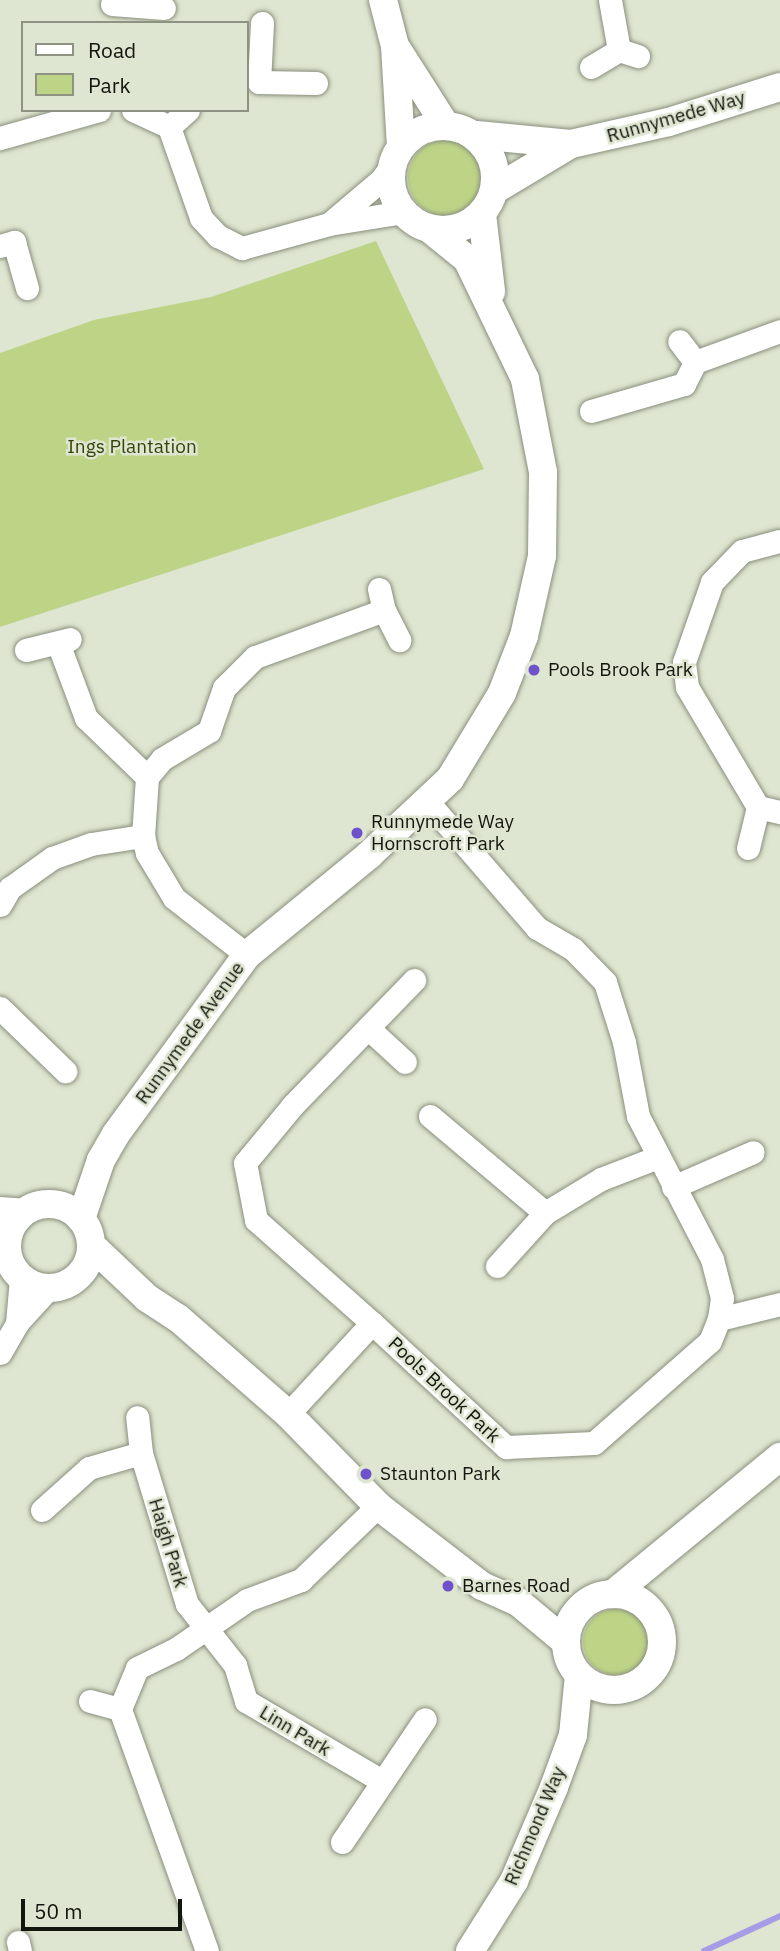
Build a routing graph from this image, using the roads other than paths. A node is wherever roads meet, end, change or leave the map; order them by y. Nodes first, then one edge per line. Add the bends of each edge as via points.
1 (383, 0) edge
2 (610, 0) edge
3 (164, 8) dead end
4 (125, 12) edge
5 (262, 23) dead end
6 (395, 46) junction
7 (591, 67) dead end
8 (253, 83) edge
9 (316, 83) dead end
10 (780, 87) edge
11 (90, 112) edge
12 (137, 112) edge
13 (185, 112) edge
14 (446, 126) junction
15 (169, 127) junction
16 (2, 131) edge
17 (477, 135) junction
18 (571, 144) junction
19 (397, 155) junction
20 (496, 189) junction
21 (402, 212) junction
22 (482, 214) junction
23 (329, 224) junction
24 (431, 230) junction
25 (0, 246) edge
26 (27, 288) dead end
27 (492, 304) junction
28 (780, 331) edge
29 (679, 341) dead end
30 (695, 362) junction
31 (591, 411) dead end
32 (780, 541) edge
33 (399, 640) dead end
34 (26, 650) dead end
35 (147, 777) junction
36 (427, 801) junction
37 (769, 809) edge
38 (143, 836) junction
39 (748, 848) dead end
40 (3, 890) edge
41 (247, 955) junction
42 (414, 980) dead end
43 (0, 1008) edge
44 (368, 1028) junction
45 (405, 1062) dead end
46 (65, 1071) dead end
47 (430, 1116) dead end
48 (753, 1152) dead end
49 (658, 1157) junction
50 (101, 1160) junction
51 (673, 1187) junction
52 (24, 1207) edge
53 (545, 1213) junction
54 (81, 1219) junction
55 (4, 1241) edge
56 (91, 1245) junction
57 (497, 1266) dead end
58 (21, 1278) junction
59 (61, 1284) junction
60 (147, 1298) junction
61 (780, 1304) edge
62 (719, 1319) junction
63 (18, 1323) junction
64 (372, 1323) junction
65 (0, 1353) edge
66 (288, 1414) junction
67 (137, 1417) dead end
68 (141, 1453) junction
69 (780, 1457) edge
70 (378, 1506) junction
71 (43, 1510) dead end
72 (672, 1544) junction
73 (613, 1594) junction
74 (517, 1602) junction
75 (646, 1605) junction
76 (580, 1609) junction
77 (206, 1628) junction
78 (566, 1642) junction
79 (579, 1675) junction
80 (619, 1691) junction
81 (90, 1701) dead end
82 (120, 1709) junction
83 (425, 1719) dead end
84 (573, 1735) junction
85 (382, 1781) junction
86 (342, 1843) dead end
87 (207, 1951) edge
88 (470, 1951) edge

1 - 6 street
2 - 7 street via 629,52
3 - 4 street
5 - 8 street
6 - 14 street
6 - 19 street
8 - 9 street
10 - 18 street, Runnymede Way via 669,122
11 - 16 street
12 - 15 street
13 - 15 street
14 - 17 street
14 - 19 street via 422,127
15 - 23 street via 201,218 218,236 242,248
17 - 18 street, Runnymede Way
17 - 20 street via 492,161
18 - 20 street, Runnymede Way
19 - 21 street via 392,194
19 - 23 street
20 - 22 street
21 - 23 street
21 - 24 street
22 - 24 street via 464,228
22 - 27 street, Runnymede Avenue
24 - 27 street, Runnymede Avenue via 467,259
25 - 26 street via 14,242
27 - 36 street, Runnymede Avenue via 525,379 538,445 543,472 541,556 524,636 502,693 450,779
28 - 30 street
29 - 30 street
30 - 31 street via 684,384
32 - 37 street via 742,551 712,582 684,662 687,687
33 - 35 street via 382,600 255,657 224,688 209,731 162,759
34 - 35 street via 64,641 86,718
35 - 38 street
36 - 41 street, Runnymede Avenue
36 - 49 street via 537,928 573,949 605,982 624,1042 638,1116
37 - 39 street
38 - 40 street via 91,844 52,858
38 - 41 street via 147,853 174,898
41 - 50 street, Runnymede Avenue
42 - 44 street, Pools Brook Park
43 - 46 street
44 - 45 street
44 - 64 street, Pools Brook Park via 293,1105 245,1163 256,1220
47 - 53 street
48 - 51 street
49 - 51 street
49 - 53 street via 601,1179
50 - 52 street, Runnymede Avenue
50 - 54 street, Runnymede Avenue
51 - 62 street via 712,1259 722,1298
52 - 54 street via 71,1210
52 - 55 street
53 - 57 street
54 - 56 street
55 - 58 street
56 - 59 street via 83,1271
56 - 60 street
58 - 59 street
58 - 63 street
59 - 60 street
59 - 63 street
60 - 66 street via 178,1318
61 - 62 street
62 - 64 street, Pools Brook Park via 710,1341 594,1443 506,1447
63 - 65 street
64 - 66 street, Pools Brook Park
66 - 70 street
67 - 68 street, Haigh Park
68 - 71 street via 89,1468
68 - 77 street, Haigh Park via 187,1604
69 - 72 street
70 - 74 street via 482,1587
70 - 77 street via 318,1568 301,1580 247,1600
72 - 73 street
72 - 75 street
73 - 75 street via 632,1595
73 - 76 street
74 - 76 street
74 - 78 street
75 - 80 street via 663,1633 661,1660 645,1681
76 - 78 street via 568,1622
77 - 82 street via 138,1668
77 - 85 street, Linn Park via 234,1665 246,1701
78 - 79 street
79 - 80 street via 597,1690
79 - 84 street, Richmond Way
80 - 84 street, Richmond Way
81 - 82 street
82 - 87 street
83 - 85 street
84 - 88 street, Richmond Way via 514,1881
85 - 86 street

